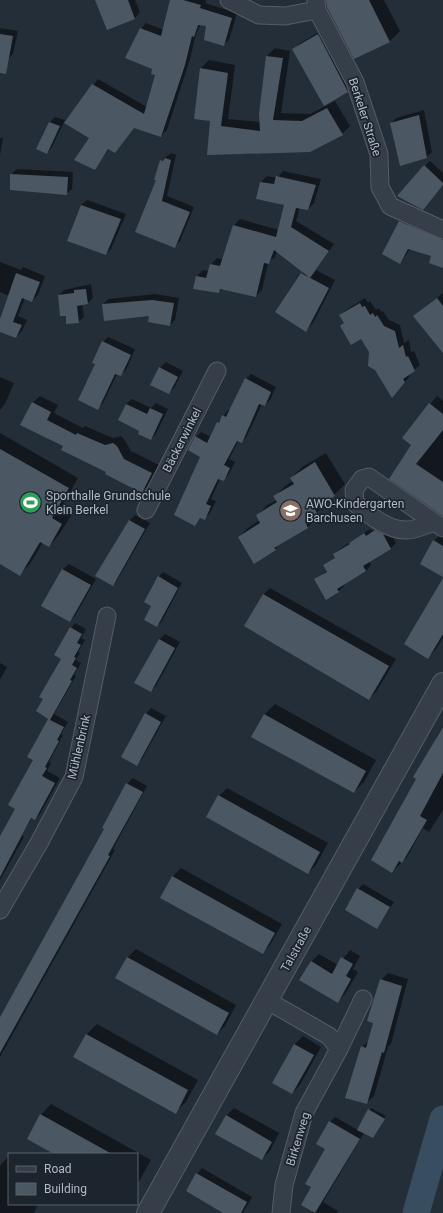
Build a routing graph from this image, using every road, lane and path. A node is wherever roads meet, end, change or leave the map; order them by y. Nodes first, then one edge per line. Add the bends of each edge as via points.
1 (229, 0) edge
2 (316, 5) edge
3 (443, 230) edge
4 (218, 371) dead end
5 (146, 510) dead end
6 (107, 616) dead end
7 (443, 684) edge
8 (0, 910) edge
9 (363, 999) dead end
10 (268, 1001) junction
11 (339, 1048) junction
12 (148, 1213) edge
13 (281, 1213) edge

1 - 2 street via 259,15 285,16
2 - 3 street, Berkeler Straße via 356,82 379,154 380,187 390,206
4 - 5 street, Bäckerwinkel
6 - 8 street, Mühlenbrink via 74,777
7 - 10 street, Talstraße
9 - 11 street, Birkenweg
10 - 11 street via 329,1036
10 - 12 street, Talstraße
11 - 13 street, Birkenweg via 304,1113 284,1185

